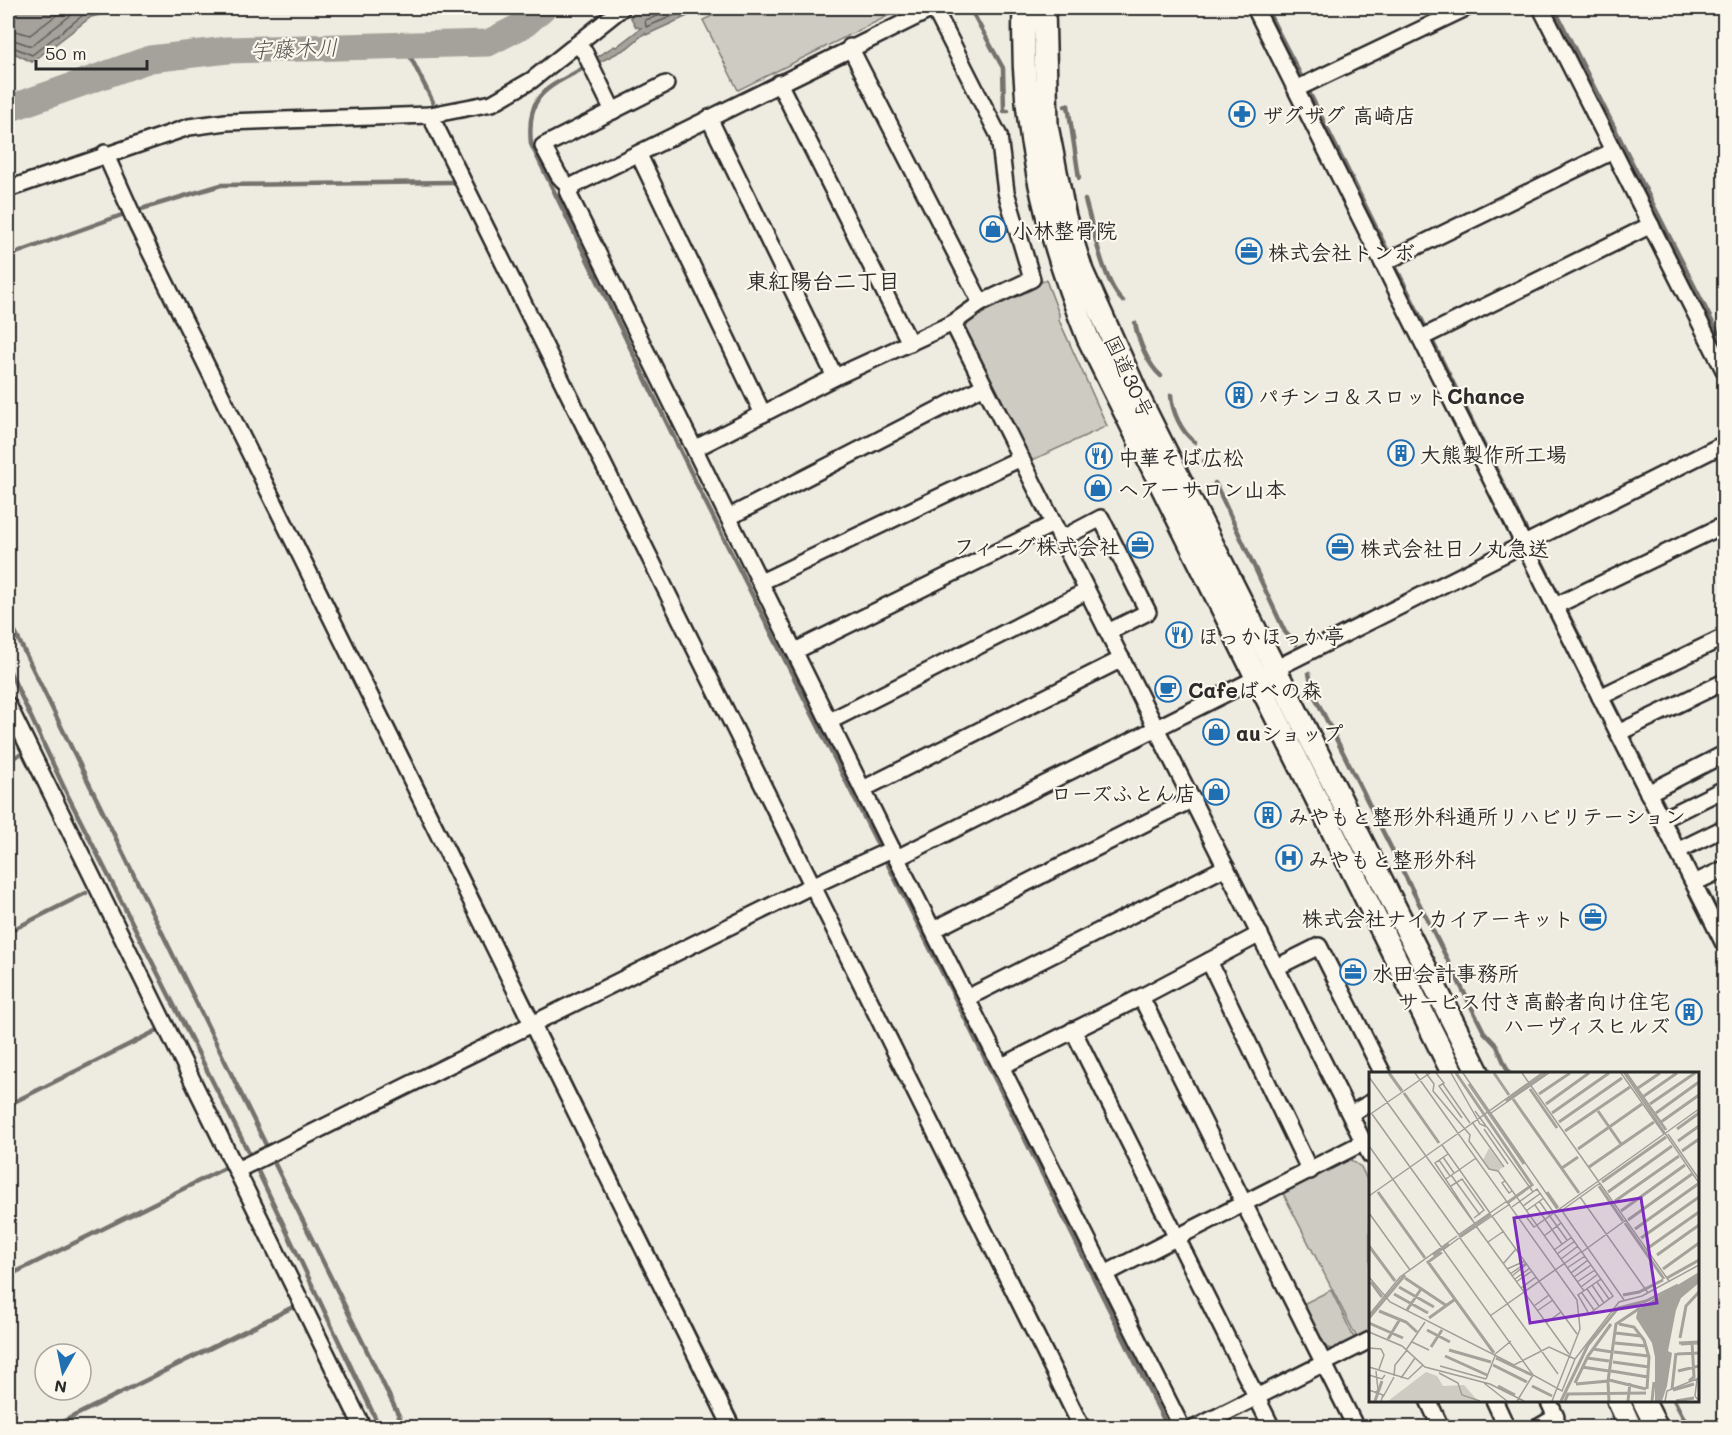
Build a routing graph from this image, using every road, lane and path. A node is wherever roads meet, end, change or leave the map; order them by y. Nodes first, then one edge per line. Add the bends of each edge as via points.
1 (622, 8) edge
2 (1024, 8) edge
3 (1044, 8) edge
4 (1255, 8) edge
5 (1466, 8) edge
6 (1541, 8) edge
7 (577, 44) junction
8 (850, 47) junction
9 (778, 83) junction
10 (666, 84) dead end
11 (1296, 89) junction
12 (613, 111) junction
13 (430, 115) junction
14 (709, 118) junction
15 (1613, 151) junction
16 (105, 153) junction
17 (639, 155) junction
18 (8, 189) edge
19 (571, 189) junction
20 (1651, 225) junction
21 (1389, 260) junction
22 (981, 303) junction
23 (953, 323) junction
24 (1426, 335) junction
25 (910, 343) junction
26 (1725, 370) edge
27 (835, 377) junction
28 (984, 386) junction
29 (763, 414) junction
30 (1725, 444) edge
31 (696, 448) junction
32 (1021, 458) junction
33 (729, 516) junction
34 (1053, 524) junction
35 (1725, 525) edge
36 (1060, 539) junction
37 (1524, 544) junction
38 (761, 582) junction
39 (1087, 591) junction
40 (1560, 603) junction
41 (1108, 632) junction
42 (1725, 637) edge
43 (795, 651) junction
44 (1122, 659) junction
45 (1275, 667) junction
46 (1255, 677) junction
47 (1725, 682) edge
48 (1606, 694) junction
49 (8, 705) edge
50 (830, 721) junction
51 (1158, 727) junction
52 (1624, 731) junction
53 (1725, 754) edge
54 (862, 789) junction
55 (1725, 789) edge
56 (1653, 790) junction
57 (1193, 799) junction
58 (1667, 817) junction
59 (1725, 828) edge
60 (1682, 849) junction
61 (888, 854) junction
62 (1226, 867) junction
63 (1725, 868) edge
64 (1700, 880) junction
65 (818, 884) junction
66 (933, 930) junction
67 (1260, 934) junction
68 (1725, 944) edge
69 (1209, 961) junction
70 (1277, 967) junction
71 (1141, 997) junction
72 (968, 998) junction
73 (538, 1022) junction
74 (1073, 1030) junction
75 (1002, 1066) junction
76 (1382, 1072) edge
77 (1453, 1072) edge
78 (1478, 1072) edge
79 (1369, 1104) edge
80 (1350, 1113) junction
81 (1367, 1149) edge
82 (247, 1165) junction
83 (1310, 1171) junction
84 (1244, 1204) junction
85 (1178, 1237) junction
86 (1105, 1274) junction
87 (1369, 1341) edge
88 (1324, 1362) junction
89 (1256, 1395) junction
90 (1428, 1402) edge
91 (1494, 1402) edge
92 (1548, 1402) edge
93 (1618, 1402) edge
94 (1644, 1402) edge
95 (363, 1428) edge
96 (732, 1428) edge
97 (1082, 1428) edge
98 (1182, 1428) edge
99 (1195, 1428) edge
100 (1272, 1428) edge
101 (1356, 1428) edge
102 (1441, 1428) edge
103 (1507, 1428) edge
104 (1537, 1428) edge
105 (1631, 1428) edge
106 (1657, 1428) edge

1 - 7 street
2 - 46 highway, 国道30号 via 1023,83 1029,127 1046,220 1063,276 1116,400
3 - 45 highway, 国道30号 via 1047,126 1065,217 1082,271 1140,400
4 - 11 street
5 - 11 street
6 - 15 street
7 - 12 street
7 - 13 street via 511,94 492,103
8 - 9 street
8 - 22 street
8 - 22 street via 934,8 999,136 1006,192 1032,279
9 - 14 street
9 - 25 street
10 - 12 street
11 - 21 street
12 - 19 street via 543,146
13 - 16 street via 226,122 189,127
13 - 65 street
14 - 17 street
14 - 27 street
15 - 20 street
15 - 21 street
16 - 18 street
16 - 73 street via 130,212
17 - 19 street
17 - 29 street
19 - 31 street via 568,193 572,202
20 - 24 street
20 - 26 street
21 - 24 street
22 - 23 street
23 - 25 street
23 - 28 street
24 - 37 street
25 - 27 street
27 - 29 street
28 - 32 street
28 - 33 street
29 - 31 street
30 - 37 street
31 - 33 street
32 - 34 street
32 - 38 street
33 - 38 street
34 - 36 street
34 - 43 street
35 - 40 street
36 - 39 street
36 - 41 street via 1101,518 1107,528 1148,612
37 - 40 street
37 - 45 street
38 - 43 street
39 - 41 street
39 - 50 street
40 - 48 street
41 - 44 street
42 - 48 street
43 - 50 street
44 - 51 street
44 - 54 street
45 - 46 street
45 - 78 highway, 国道30号
46 - 51 street
46 - 77 highway, 国道30号
47 - 52 street
48 - 52 street
49 - 82 street
50 - 54 street
51 - 57 street
51 - 61 street
52 - 56 street
53 - 56 street
54 - 61 street
55 - 58 street
56 - 58 street
57 - 62 street
57 - 66 street
58 - 60 street
59 - 60 street
60 - 64 street
61 - 65 street
61 - 66 street
62 - 67 street
62 - 72 street
63 - 64 street
64 - 68 street
65 - 73 street
65 - 97 street
66 - 72 street
67 - 69 street
67 - 70 street
69 - 71 street
69 - 83 street
70 - 76 street via 1319,946
70 - 80 street
71 - 74 street
71 - 84 street
72 - 75 street
73 - 82 street
73 - 96 street
74 - 75 street
74 - 85 street
75 - 86 street
79 - 80 street
80 - 81 street
81 - 83 street
82 - 95 street
83 - 84 street
84 - 85 street
84 - 88 street
85 - 86 street
85 - 89 street
86 - 98 street
87 - 88 street
88 - 89 street
88 - 101 street
89 - 99 street
89 - 100 street
90 - 102 street
91 - 103 street
92 - 104 street via 1556,1417
93 - 105 highway
94 - 106 highway

